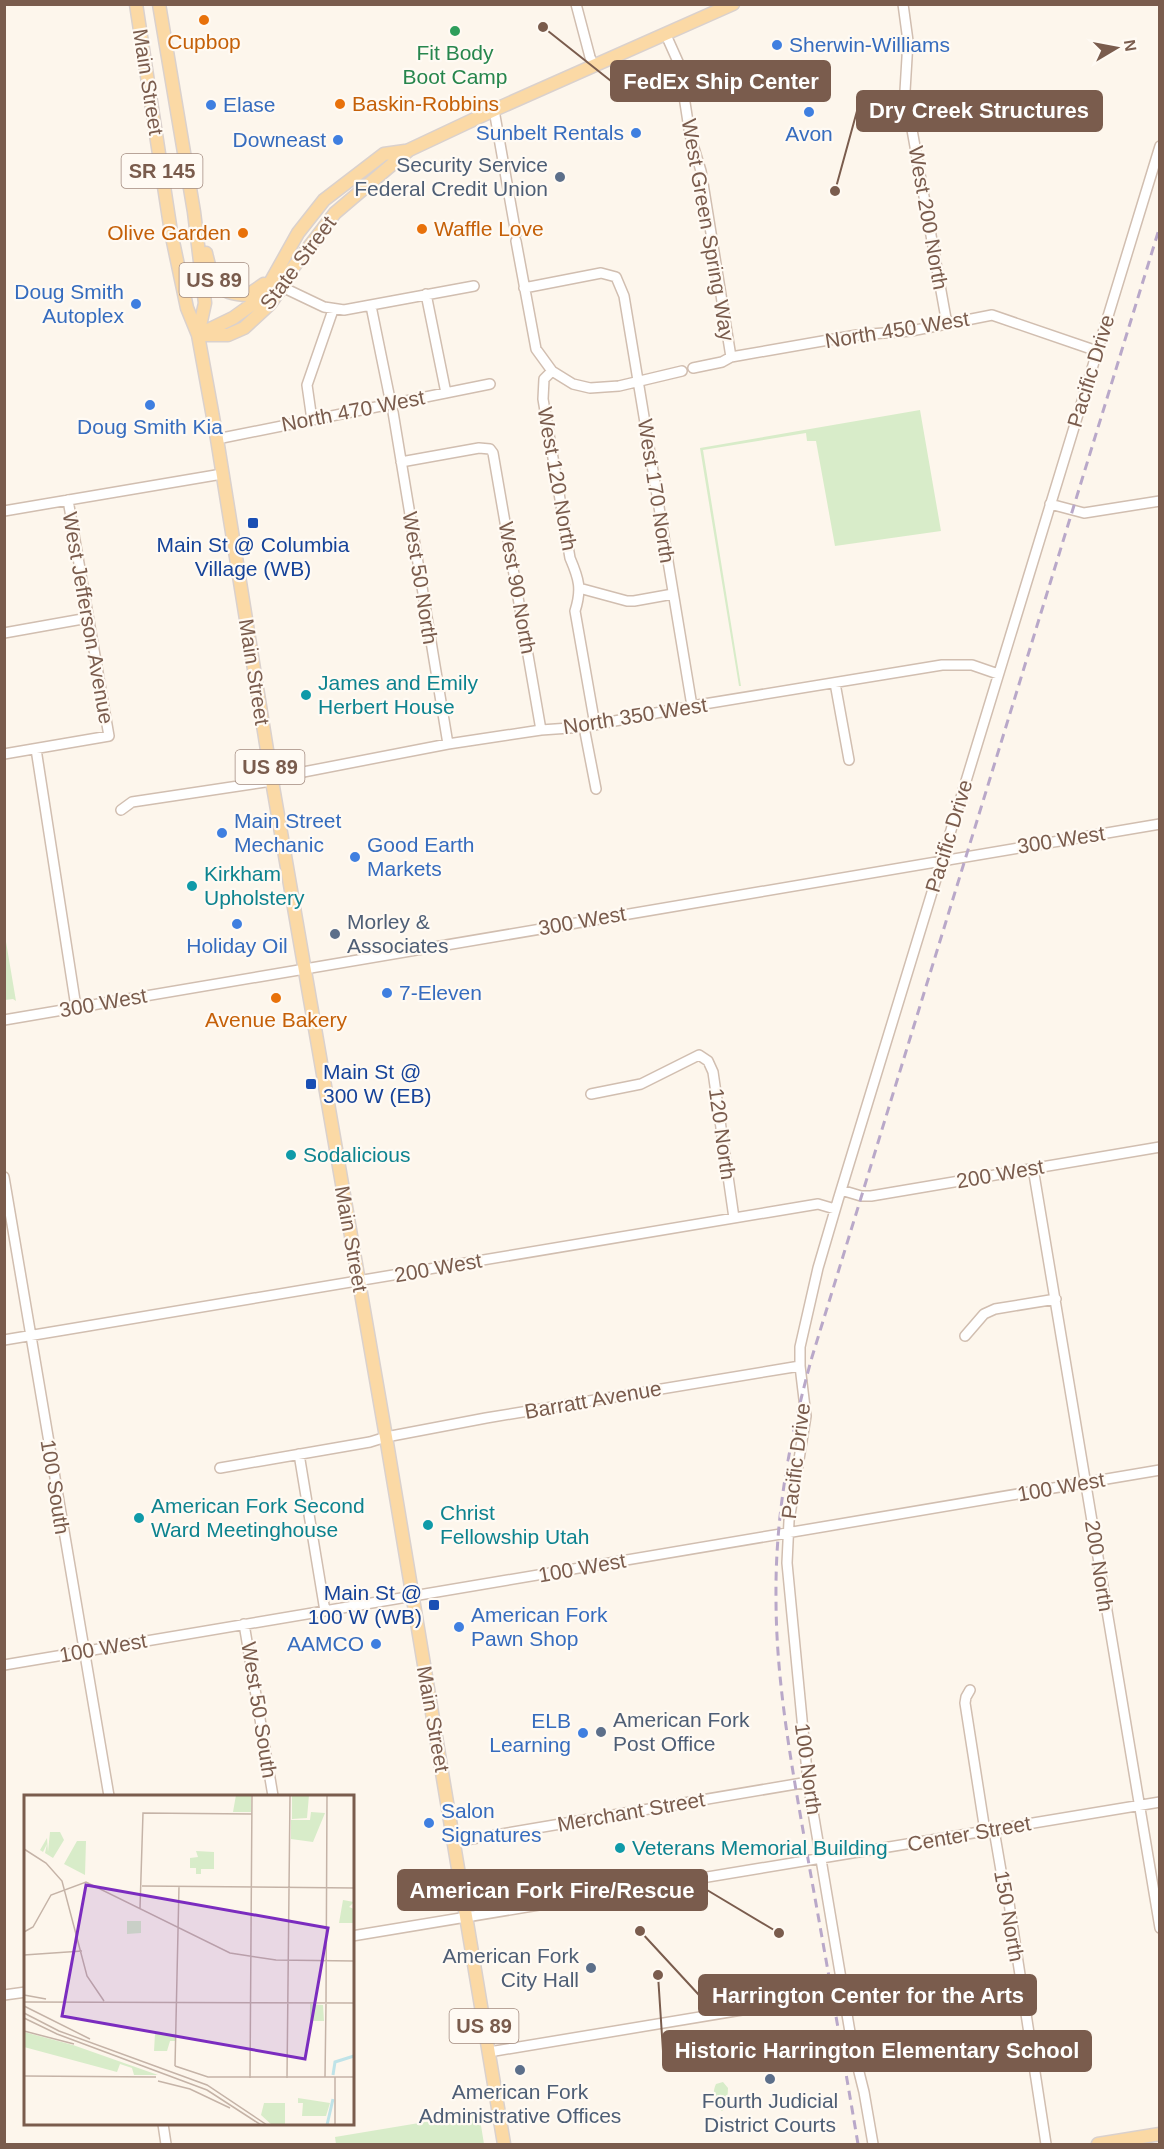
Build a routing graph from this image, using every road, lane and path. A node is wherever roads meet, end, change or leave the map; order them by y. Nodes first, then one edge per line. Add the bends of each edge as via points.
1 (136, 4) edge
2 (159, 4) edge
3 (576, 4) edge
4 (734, 4) edge
5 (903, 4) edge
6 (666, 35) junction
7 (594, 66) junction
8 (494, 110) junction
9 (1160, 146) edge
10 (409, 150) junction
11 (194, 212) junction
12 (273, 275) junction
13 (474, 286) dead end
14 (282, 287) junction
15 (525, 288) junction
16 (426, 294) junction
17 (371, 306) junction
18 (333, 310) junction
19 (947, 324) junction
20 (198, 335) junction
21 (1097, 351) junction
22 (731, 357) junction
23 (693, 368) dead end
24 (552, 371) junction
25 (682, 371) dead end
26 (638, 382) junction
27 (490, 384) dead end
28 (446, 393) junction
29 (392, 408) junction
30 (312, 420) junction
31 (217, 439) junction
32 (401, 462) junction
33 (222, 474) junction
34 (68, 500) junction
35 (1160, 501) edge
36 (1050, 504) junction
37 (4, 511) edge
38 (579, 588) junction
39 (673, 594) junction
40 (88, 618) junction
41 (4, 633) edge
42 (999, 674) junction
43 (835, 683) junction
44 (692, 706) junction
45 (595, 725) junction
46 (584, 727) junction
47 (541, 730) junction
48 (448, 744) junction
49 (36, 749) junction
50 (4, 754) edge
51 (849, 760) dead end
52 (272, 781) junction
53 (596, 789) dead end
54 (121, 810) dead end
55 (1160, 824) edge
56 (942, 860) junction
57 (305, 969) junction
58 (76, 1007) junction
59 (4, 1020) edge
60 (591, 1094) dead end
61 (1160, 1147) edge
62 (1033, 1168) junction
63 (4, 1178) edge
64 (841, 1190) junction
65 (836, 1209) junction
66 (734, 1218) junction
67 (359, 1281) junction
68 (1056, 1299) junction
69 (31, 1335) junction
70 (965, 1336) dead end
71 (4, 1340) edge
72 (800, 1366) junction
73 (386, 1437) junction
74 (299, 1454) junction
75 (220, 1468) dead end
76 (1160, 1470) edge
77 (1086, 1483) junction
78 (788, 1533) junction
79 (411, 1596) junction
80 (325, 1611) junction
81 (244, 1624) junction
82 (83, 1651) junction
83 (4, 1665) edge
84 (970, 1690) dead end
85 (808, 1782) junction
86 (109, 1795) edge
87 (273, 1795) edge
88 (1160, 1802) edge
89 (1140, 1805) junction
90 (990, 1831) junction
91 (454, 1842) junction
92 (821, 1858) junction
93 (466, 1917) junction
94 (1160, 1928) edge
95 (354, 1936) edge
96 (24, 1992) edge
97 (844, 1992) junction
98 (4, 1995) edge
99 (489, 2052) junction
100 (163, 2125) edge
101 (1160, 2134) edge
102 (166, 2145) edge
103 (504, 2145) edge
104 (873, 2145) edge
105 (1046, 2145) edge
106 (1098, 2145) edge

1 - 20 main road, Main Street / SR 145 via 171,232 187,308
2 - 11 main road, Main Street / SR 145
3 - 7 street
4 - 6 main road, State Street / US 89
5 - 19 street, West 200 North via 908,41 905,91
6 - 7 main road, State Street / US 89
6 - 22 street, West Green Spring Way via 679,64 690,135 701,171
7 - 8 main road, State Street / US 89
8 - 10 main road, State Street / US 89
8 - 15 street
9 - 21 street, Pacific Drive
10 - 12 main road, State Street / US 89 via 384,154 324,200
10 - 14 main road, State Street / US 89 via 334,213
11 - 12 main road, State Street / US 89 via 211,275 222,290 249,295
11 - 20 main road, Main Street / SR 145 via 205,303
12 - 20 main road, State Street / US 89 via 254,303
13 - 16 street
14 - 18 street
14 - 20 main road, State Street / US 89 via 244,328 228,335
15 - 24 street via 537,349
15 - 26 street, West 170 North via 601,273 616,277 624,296
16 - 17 street
16 - 28 street
17 - 18 street
17 - 29 street, West 50 North
18 - 30 street via 307,385
19 - 21 street, North 450 West via 992,315
19 - 22 street, North 450 West
20 - 31 main road, Main Street / US 89
21 - 36 street, Pacific Drive
22 - 23 street, North 450 West
24 - 26 street via 573,384 590,388
24 - 38 street, West 120 North via 544,379 543,399 570,558
25 - 26 street
26 - 39 street, West 170 North
27 - 28 street, North 470 West
28 - 29 street, North 470 West
29 - 30 street, North 470 West
29 - 32 street, West 50 North
30 - 31 street, North 470 West
31 - 33 main road, Main Street / US 89
32 - 47 street, West 90 North via 479,448 489,449 495,459
32 - 48 street, West 50 North
33 - 34 street
33 - 52 main road, Main Street / US 89
34 - 37 street
34 - 40 street, West Jefferson Avenue
35 - 36 street via 1084,513
36 - 42 street, Pacific Drive
38 - 39 street via 627,601
38 - 45 street, West 120 North via 575,611
39 - 44 street, West 170 North
40 - 41 street
40 - 49 street, West Jefferson Avenue via 109,736
42 - 43 street, North 350 West via 972,665 942,665
42 - 56 street, Pacific Drive
43 - 44 street, North 350 West
43 - 51 street
44 - 45 street, North 350 West
45 - 46 street, North 350 West
46 - 47 street, North 350 West
46 - 53 street
47 - 48 street, North 350 West
48 - 52 street, North 350 West
49 - 50 street
49 - 58 street
52 - 54 street, North 350 West via 132,802
52 - 57 main road, Main Street / US 89
55 - 56 street, 300 West
56 - 57 street, 300 West
56 - 64 street, Pacific Drive
57 - 58 street, 300 West
57 - 67 main road, Main Street / US 89
58 - 59 street, 300 West
60 - 66 street, 120 North via 641,1084 699,1055 708,1061 713,1072
61 - 62 street, 200 West
62 - 64 street, 200 West via 871,1196
62 - 68 street, 200 North
63 - 69 street, 100 South
64 - 65 street, Pacific Drive
65 - 66 street, 200 West via 818,1204
65 - 72 street, Pacific Drive via 803,1331
66 - 67 street, 200 West
67 - 69 street, 200 West
67 - 73 main road, Main Street / US 89
68 - 70 street via 995,1309 984,1314
68 - 77 street, 200 North
69 - 71 street, 200 West
69 - 82 street, 100 South
72 - 73 street, Barratt Avenue
72 - 78 street, Pacific Drive via 806,1416
73 - 74 street, Barratt Avenue
73 - 79 main road, Main Street / US 89
74 - 75 street, Barratt Avenue
74 - 80 street
76 - 77 street, 100 West
77 - 78 street, 100 West
77 - 89 street, 200 North
78 - 79 street, 100 West
78 - 85 street, 100 North via 787,1570
79 - 80 street, 100 West
79 - 91 main road, Main Street / US 89
80 - 81 street, 100 West
81 - 82 street, 100 West
81 - 87 street, West 50 South
82 - 83 street, 100 West
82 - 86 street, 100 South
84 - 90 street, 150 North via 965,1703
85 - 91 street, Merchant Street
85 - 92 street, 100 North
88 - 89 street, Center Street
89 - 90 street, Center Street
89 - 94 street, 200 North
90 - 92 street, Center Street
90 - 105 street, 150 North via 1010,1903
91 - 93 main road, Main Street / US 89
92 - 93 street, Center Street
92 - 97 street, 100 North
93 - 95 street, Center Street
93 - 99 main road, Main Street / US 89
96 - 98 street
97 - 99 street
97 - 104 street, 100 North
99 - 103 main road, Main Street / US 89
100 - 102 street
101 - 106 main road

